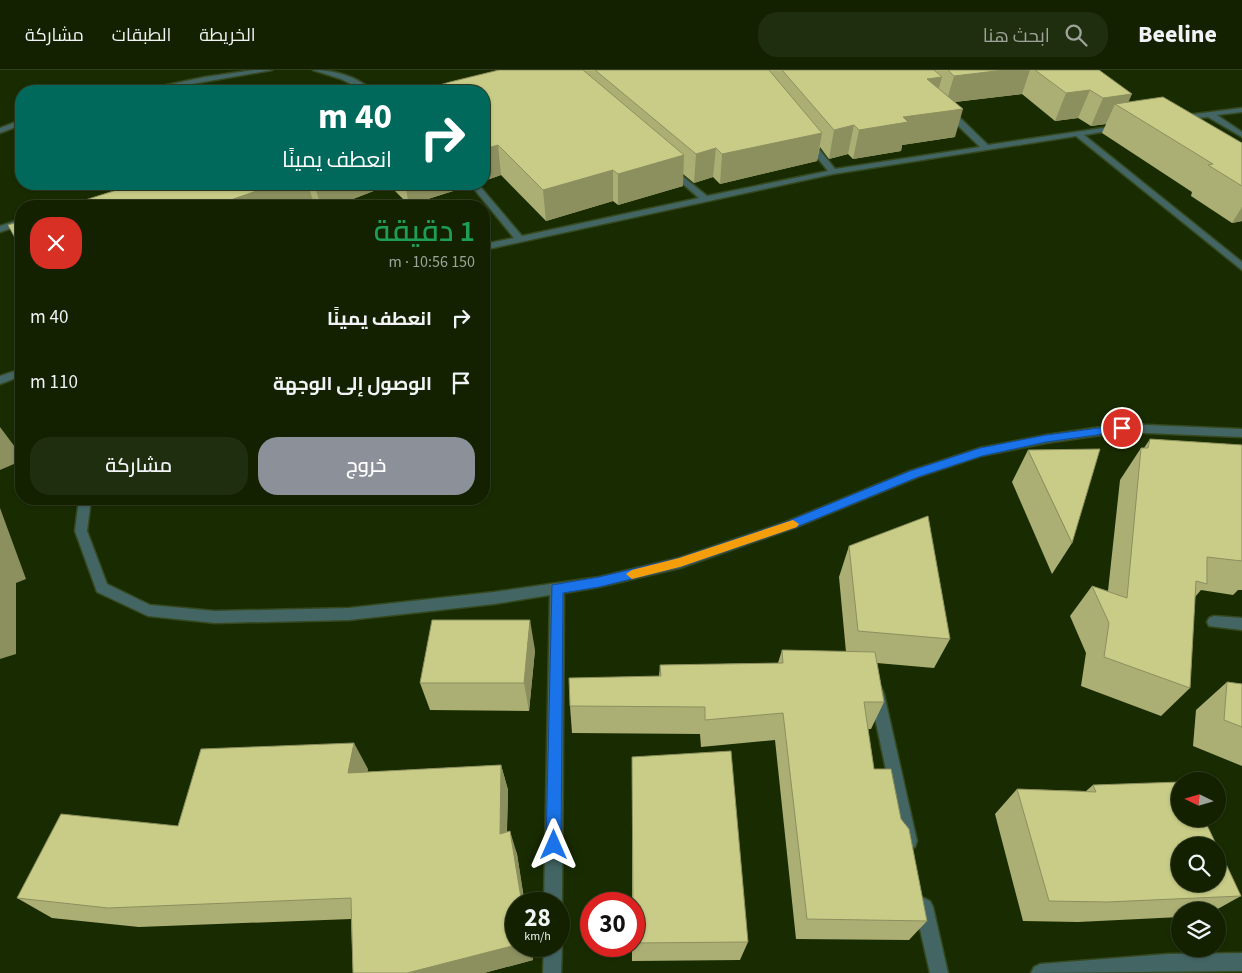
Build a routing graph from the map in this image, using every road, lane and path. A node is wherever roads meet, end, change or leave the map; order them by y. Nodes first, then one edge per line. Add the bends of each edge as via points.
1 (269, 70) edge
2 (316, 70) edge
3 (174, 85) edge
4 (361, 85) edge
5 (938, 102) edge
6 (1242, 110) edge
7 (1209, 114) junction
8 (1123, 120) edge
9 (1170, 120) edge
10 (15, 125) edge
11 (0, 131) edge
12 (1077, 133) junction
13 (803, 135) edge
14 (1242, 135) edge
15 (986, 148) junction
16 (660, 160) edge
17 (833, 172) junction
18 (479, 190) edge
19 (704, 198) junction
20 (487, 200) edge
21 (490, 203) edge
22 (15, 224) edge
23 (0, 229) edge
24 (519, 238) junction
25 (490, 245) edge
26 (1242, 267) edge
27 (15, 374) edge
28 (0, 380) edge
29 (1242, 433) edge
30 (84, 505) edge
31 (557, 588) junction
32 (1214, 622) dead end
33 (1242, 624) edge
34 (877, 694) edge
35 (913, 858) edge
36 (553, 892) edge
37 (922, 896) edge
38 (553, 957) edge
39 (1242, 962) edge
40 (552, 973) edge
41 (938, 973) edge
42 (1040, 973) edge

1 - 3 street
2 - 4 street
5 - 15 street
6 - 7 street
7 - 9 street
7 - 14 street
8 - 12 street via 1130,125
10 - 11 street
12 - 15 street
12 - 26 street
13 - 17 street
15 - 17 street
16 - 19 street
17 - 19 street
18 - 20 street
19 - 24 street
21 - 24 street
22 - 23 street
24 - 25 street
27 - 28 street
29 - 31 street via 1122,428 980,452 914,474 790,525 680,563
30 - 31 street via 81,531 102,588 148,610 215,617 348,614
31 - 36 street
32 - 33 street
34 - 35 street
37 - 41 street
38 - 40 street
39 - 42 street via 1168,963

